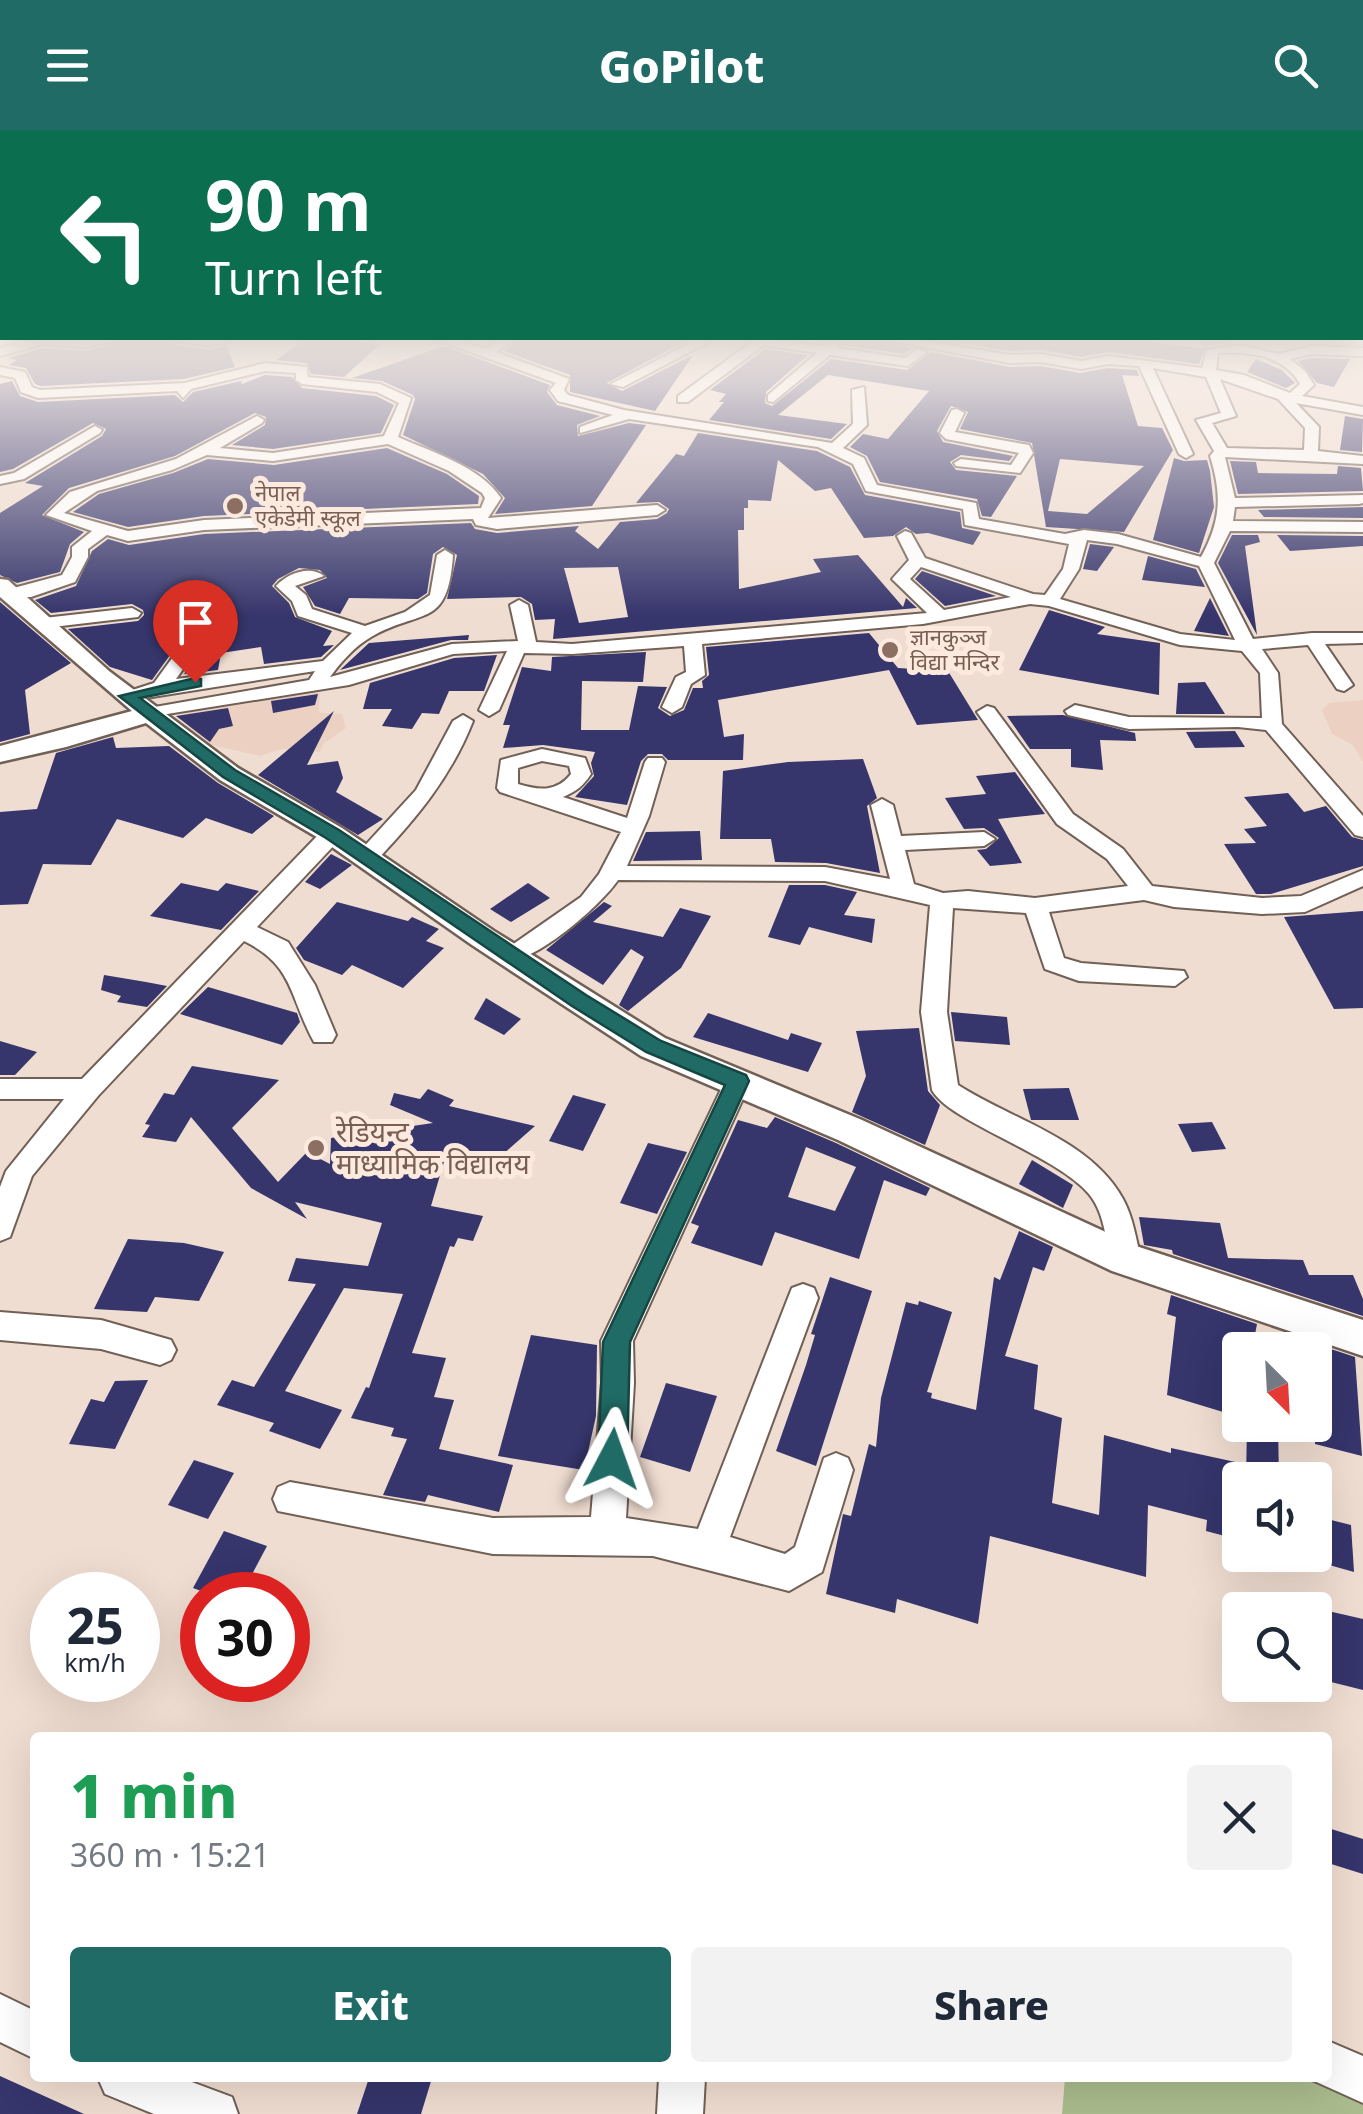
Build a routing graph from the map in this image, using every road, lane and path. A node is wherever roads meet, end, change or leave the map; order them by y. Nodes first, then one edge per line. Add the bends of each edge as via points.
1 (95, 431) edge
2 (240, 431) edge
3 (395, 431) edge
4 (746, 431) edge
5 (855, 431) edge
6 (948, 431) edge
7 (1175, 431) edge
8 (1209, 431) edge
9 (1311, 431) edge
10 (390, 440) junction
11 (834, 448) junction
12 (206, 451) junction
13 (1222, 452) junction
14 (1186, 454) dead end
15 (1312, 456) junction
16 (1363, 460) edge
17 (960, 463) dead end
18 (0, 480) edge
19 (1359, 499) dead end
20 (1228, 503) junction
21 (658, 510) dead end
22 (479, 514) junction
23 (1226, 526) junction
24 (1363, 528) edge
25 (103, 530) junction
26 (905, 536) dead end
27 (1078, 540) junction
28 (446, 556) dead end
29 (918, 561) junction
30 (1206, 562) junction
31 (316, 576) dead end
32 (6, 590) edge
33 (1030, 599) junction
34 (1050, 601) junction
35 (519, 605) dead end
36 (132, 613) dead end
37 (941, 616) junction
38 (44, 622) junction
39 (200, 632) dead end
40 (366, 632) junction
41 (1312, 638) junction
42 (1363, 638) edge
43 (692, 640) junction
44 (1247, 645) junction
45 (523, 648) junction
46 (331, 663) junction
47 (316, 684) junction
48 (1344, 685) dead end
49 (146, 699) junction
50 (672, 707) dead end
51 (489, 710) dead end
52 (1074, 711) dead end
53 (987, 712) dead end
54 (463, 721) dead end
55 (1272, 725) junction
56 (0, 754) edge
57 (656, 762) dead end
58 (545, 797) dead end
59 (882, 805) dead end
60 (631, 828) junction
61 (1363, 830) edge
62 (332, 834) junction
63 (984, 839) dead end
64 (891, 844) junction
65 (367, 857) junction
66 (610, 873) junction
67 (1363, 877) edge
68 (904, 889) junction
69 (1144, 892) junction
70 (942, 901) junction
71 (1035, 906) junction
72 (240, 929) junction
73 (511, 954) junction
74 (1175, 977) dead end
75 (323, 1035) dead end
76 (738, 1081) junction
77 (89, 1088) junction
78 (0, 1089) edge
79 (0, 1228) edge
80 (1126, 1260) junction
81 (803, 1298) dead end
82 (0, 1326) edge
83 (1363, 1338) edge
84 (160, 1350) dead end
85 (836, 1470) dead end
86 (290, 1499) dead end
87 (607, 1536) junction
88 (708, 1549) junction
89 (0, 2018) edge
90 (30, 2033) edge
91 (1332, 2066) edge
92 (1363, 2080) edge
93 (131, 2082) edge
94 (682, 2082) edge
95 (215, 2114) edge
96 (680, 2114) edge

1 - 18 street via 19,476
2 - 12 street
3 - 10 street
4 - 11 street
5 - 11 street
6 - 17 street via 1026,453 1015,470
7 - 14 street
8 - 13 street
9 - 15 street
10 - 12 street via 273,457
10 - 22 street via 488,490 493,498
11 - 27 street via 858,461 871,488 970,506 971,522
12 - 25 street via 59,503 54,515
13 - 15 street
13 - 20 street via 1216,456
15 - 16 street
19 - 20 street
20 - 23 street
21 - 22 street via 498,524 482,522
22 - 25 street via 204,525 145,536
23 - 24 street
23 - 30 street
25 - 32 street via 80,548 69,578 30,592
26 - 29 street
27 - 30 street via 1084,534 1118,539
27 - 34 street via 1071,569
28 - 40 street via 436,600
29 - 33 street
29 - 37 street via 900,579
30 - 44 street
31 - 40 street via 285,586 304,612
32 - 38 street
33 - 34 street
33 - 37 street
34 - 44 street via 1193,642
35 - 45 street
36 - 38 street
37 - 43 street
38 - 49 street
39 - 49 street
40 - 46 street
41 - 42 street
41 - 44 street
41 - 48 street
43 - 45 street
43 - 50 street via 696,675 683,681
44 - 55 street via 1269,673
45 - 47 street via 452,649
45 - 51 street
46 - 47 street
46 - 49 street
47 - 49 street
49 - 56 street via 57,742
49 - 62 street via 229,774
52 - 55 street via 1129,724
53 - 69 street via 1065,819 1115,854
54 - 65 street via 447,764 419,804
55 - 61 street
57 - 60 street
58 - 60 street
59 - 64 street
60 - 66 street
62 - 65 street
62 - 72 street
63 - 64 street
64 - 68 street
65 - 73 street
66 - 68 street via 825,874
66 - 73 street via 592,900
67 - 69 street via 1305,904 1262,906
68 - 70 street
69 - 71 street
70 - 71 street
70 - 80 street via 934,1012 945,1090 1044,1144 1087,1176 1111,1203
71 - 74 street via 1054,964 1079,972
72 - 75 street via 280,948
72 - 77 street
73 - 76 street via 653,1046
76 - 80 street
76 - 87 street via 616,1342
77 - 78 street
77 - 79 street via 20,1171
80 - 83 street
81 - 88 street
82 - 84 street via 129,1339
85 - 88 street via 809,1558 789,1573
86 - 87 street via 492,1536
87 - 88 street via 637,1534
89 - 90 street
91 - 92 street
93 - 95 street
94 - 96 street

